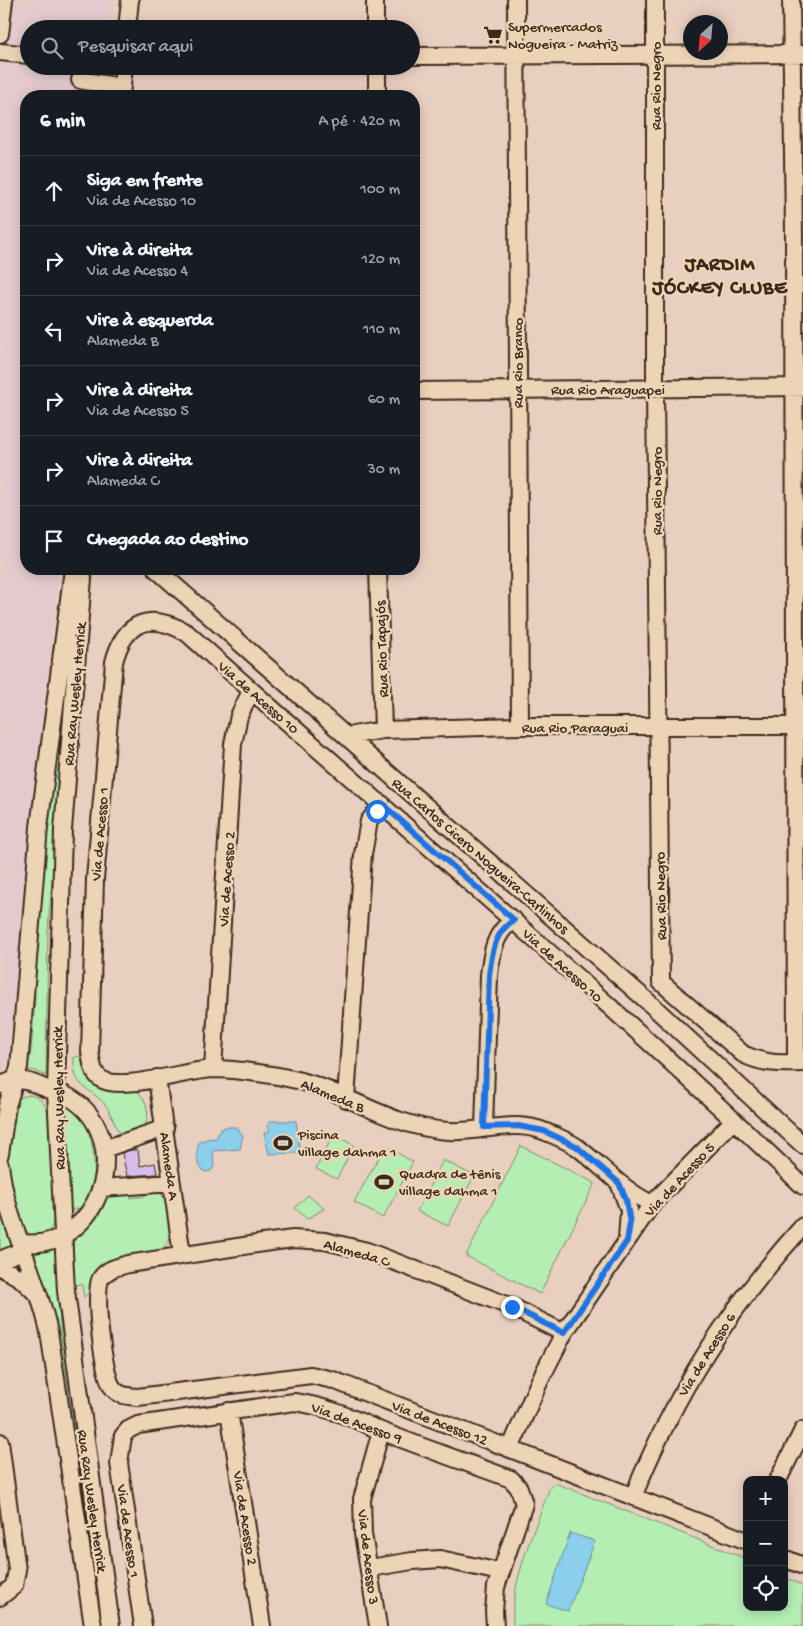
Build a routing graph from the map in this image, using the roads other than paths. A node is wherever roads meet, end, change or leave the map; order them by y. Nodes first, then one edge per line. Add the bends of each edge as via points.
1 (4, 0) edge
2 (130, 0) edge
3 (375, 0) edge
4 (516, 0) edge
5 (655, 0) edge
6 (791, 0) edge
7 (128, 20) edge
8 (375, 20) edge
9 (0, 34) edge
10 (0, 52) edge
11 (20, 54) edge
12 (516, 54) junction
13 (797, 54) edge
14 (420, 56) edge
15 (656, 56) junction
16 (123, 75) edge
17 (377, 75) edge
18 (80, 80) dead end
19 (117, 90) edge
20 (121, 90) edge
21 (377, 90) edge
22 (799, 387) edge
23 (517, 390) junction
24 (655, 390) junction
25 (420, 391) edge
26 (72, 575) edge
27 (82, 575) edge
28 (163, 575) edge
29 (378, 575) edge
30 (154, 620) joint
31 (251, 691) junction
32 (520, 726) junction
33 (799, 726) edge
34 (658, 727) junction
35 (383, 730) junction
36 (347, 736) junction
37 (382, 804) junction
38 (514, 920) junction
39 (661, 982) junction
40 (645, 999) junction
41 (799, 1063) edge
42 (92, 1069) joint
43 (213, 1069) junction
44 (158, 1078) junction
45 (16, 1080) junction
46 (0, 1085) edge
47 (56, 1092) junction
48 (346, 1099) junction
49 (734, 1120) junction
50 (484, 1127) junction
51 (164, 1128) junction
52 (803, 1145) edge
53 (104, 1149) junction
54 (0, 1154) edge
55 (0, 1164) edge
56 (172, 1183) junction
57 (619, 1183) junction
58 (803, 1186) edge
59 (102, 1188) junction
60 (2, 1189) edge
61 (652, 1204) junction
62 (803, 1226) edge
63 (63, 1236) junction
64 (627, 1241) junction
65 (22, 1243) junction
66 (182, 1255) junction
67 (0, 1260) edge
68 (0, 1267) edge
69 (45, 1311) junction
70 (564, 1333) junction
71 (122, 1395) joint
72 (229, 1411) junction
73 (803, 1430) edge
74 (381, 1431) junction
75 (123, 1436) joint
76 (0, 1442) edge
77 (510, 1449) junction
78 (780, 1476) edge
79 (633, 1497) junction
80 (743, 1539) edge
81 (788, 1560) edge
82 (803, 1566) edge
83 (370, 1568) junction
84 (500, 1572) junction
85 (0, 1596) edge
86 (93, 1626) edge
87 (111, 1626) edge
88 (143, 1626) edge
89 (262, 1626) edge
90 (378, 1626) edge
91 (496, 1626) edge

1 - 9 street
2 - 7 street
3 - 8 street
4 - 12 street, Rua Rio Branco
5 - 15 street, Rua Rio Negro
6 - 13 street
10 - 11 street
12 - 14 street
12 - 15 street
12 - 23 street, Rua Rio Branco
13 - 15 street
13 - 22 street via 794,232
15 - 24 street, Rua Rio Negro
16 - 20 street
17 - 21 street
18 - 19 street
22 - 24 street, Rua Rio Araguapei
22 - 33 street
23 - 24 street, Rua Rio Araguapei
23 - 25 street, Rua Rio Araguapei
23 - 32 street, Rua Rio Branco
24 - 34 street, Rua Rio Negro
26 - 45 street, Rua Ray Wesley Herrick via 39,827
27 - 47 street, Rua Ray Wesley Herrick via 63,830
28 - 36 street, Rua Carlos Cicero Nogueira-Carlinhos
29 - 35 street, Rua Rio Tapajós
30 - 31 street, Via de Acesso 10 via 170,623 186,633
30 - 42 street, Via de Acesso 1 via 130,630 118,645 114,662 94,879
31 - 37 street, Via de Acesso 10
31 - 43 street, Via de Acesso 2 via 233,744
32 - 34 street, Rua Rio Paraguai
32 - 35 street, Rua Rio Paraguai
33 - 34 street, Rua Rio Paraguai
33 - 41 street
34 - 39 street, Rua Rio Negro
35 - 36 street, Rua Rio Paraguai
36 - 40 street, Rua Carlos Cicero Nogueira-Carlinhos
37 - 38 street, Via de Acesso 10
37 - 48 street via 370,821 363,854
38 - 49 street, Via de Acesso 10
38 - 50 street via 500,931 492,951
39 - 40 street
39 - 41 street via 743,1054 775,1064
40 - 52 street, Rua Carlos Cicero Nogueira-Carlinhos
42 - 44 street, Alameda B via 111,1082
43 - 44 street, Alameda B
43 - 48 street, Alameda B via 289,1078
44 - 51 street, Alameda A
45 - 46 street
45 - 47 street
45 - 54 street, Rua Ray Wesley Herrick via 5,1115
47 - 53 street via 68,1096 88,1113
47 - 63 street, Rua Ray Wesley Herrick
48 - 50 street, Alameda B via 386,1117 418,1126 450,1131
49 - 58 street, Via de Acesso 10
49 - 61 street, Via de Acesso 5
50 - 57 street, Alameda B via 518,1126 544,1131 576,1146
51 - 53 street
51 - 56 street, Alameda A
53 - 59 street via 106,1162
55 - 60 street, Rua Ray Wesley Herrick
56 - 59 street
56 - 66 street, Alameda A
57 - 61 street, Alameda B
57 - 64 street, Alameda B via 629,1210
59 - 63 street via 88,1215
60 - 65 street, Rua Ray Wesley Herrick
61 - 64 street, Via de Acesso 5
62 - 79 street, Via de Acesso 6 via 737,1303 692,1372 660,1432
63 - 65 street via 34,1244
63 - 87 street, Rua Ray Wesley Herrick via 67,1307
64 - 70 street, Via de Acesso 5
65 - 67 street via 17,1253
65 - 69 street, Rua Ray Wesley Herrick
66 - 70 street, Alameda C via 293,1240 325,1241 366,1251 503,1303
66 - 71 street, Alameda C via 128,1264 108,1270 100,1279 98,1293 106,1374 113,1388
68 - 69 street via 20,1278 37,1294
69 - 86 street, Rua Ray Wesley Herrick
70 - 77 street, Via de Acesso 5
71 - 77 street, Via de Acesso 12 via 138,1397 311,1375 333,1380
72 - 74 street, Via de Acesso 9 via 294,1402 317,1405
72 - 75 street, Via de Acesso 9 via 138,1425
72 - 89 street, Via de Acesso 2
73 - 78 street
74 - 83 street, Via de Acesso 3 via 362,1499 363,1534
74 - 84 street, Via de Acesso 9 via 511,1479 522,1494 524,1504
75 - 88 street, Via de Acesso 1 via 119,1463
76 - 85 street via 17,1570 14,1586
77 - 79 street, Via de Acesso 12
79 - 80 street, Via de Acesso 12
81 - 82 street
83 - 84 street via 440,1560
83 - 90 street, Via de Acesso 3
84 - 91 street via 494,1611

